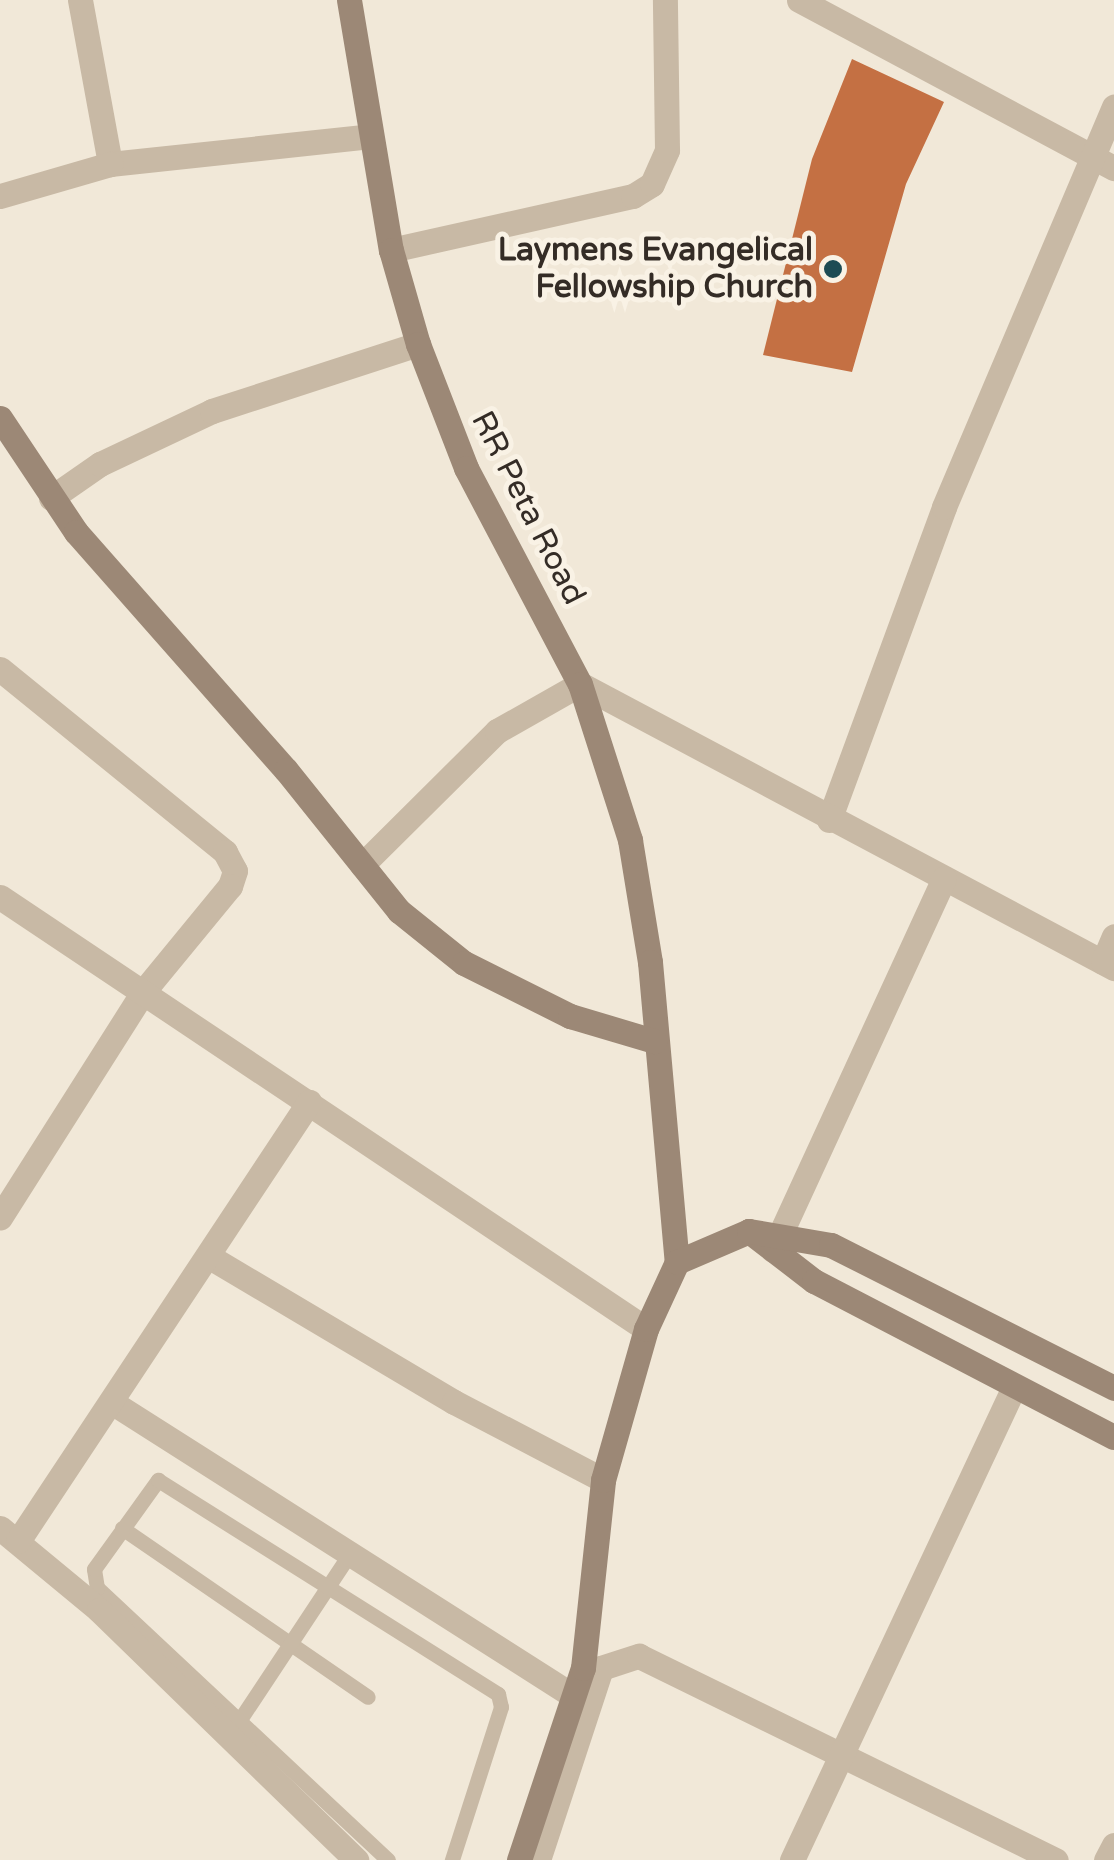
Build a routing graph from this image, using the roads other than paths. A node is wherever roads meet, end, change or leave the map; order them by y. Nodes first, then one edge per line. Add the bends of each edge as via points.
1 (80, 0) edge
2 (349, 0) edge
3 (665, 0) edge
4 (799, 0) edge
5 (842, 10) edge
6 (1114, 106) edge
7 (370, 136) junction
8 (1103, 162) edge
9 (110, 164) junction
10 (0, 196) edge
11 (391, 250) junction
12 (418, 344) junction
13 (0, 418) edge
14 (51, 498) junction
15 (0, 668) edge
16 (580, 684) junction
17 (829, 820) junction
18 (362, 865) junction
19 (944, 880) junction
20 (0, 897) edge
21 (1114, 936) edge
22 (1109, 965) edge
23 (143, 992) junction
24 (654, 1041) junction
25 (309, 1102) junction
26 (0, 1217) edge
27 (776, 1242) junction
28 (208, 1256) junction
29 (677, 1262) junction
30 (646, 1329) junction
31 (1014, 1387) junction
32 (1114, 1388) edge
33 (113, 1403) junction
34 (1114, 1437) edge
35 (603, 1480) junction
36 (122, 1528) junction
37 (9, 1534) edge
38 (348, 1556) junction
39 (327, 1588) junction
40 (290, 1644) junction
41 (368, 1697) dead end
42 (575, 1697) junction
43 (235, 1727) junction
44 (842, 1758) junction
45 (1114, 1845) edge
46 (356, 1860) edge
47 (388, 1860) edge
48 (452, 1860) edge
49 (519, 1860) edge
50 (538, 1860) edge
51 (792, 1860) edge
52 (1056, 1860) edge
53 (1106, 1860) edge

1 - 9 street
2 - 7 main road, RR Peta Road
3 - 11 street via 667,150 652,184 633,196
4 - 5 street
5 - 8 street
6 - 8 street
7 - 9 street
7 - 11 main road, RR Peta Road
8 - 17 street via 944,507
9 - 10 street
11 - 12 main road, RR Peta Road
12 - 14 street via 212,410 100,464
12 - 16 main road, RR Peta Road via 466,468
13 - 14 main road
14 - 18 main road
15 - 23 street via 225,852 235,871 230,886
16 - 17 street
16 - 18 street via 498,731
16 - 24 main road, RR Peta Road via 630,840 650,962
17 - 19 street
18 - 24 main road via 398,912 464,963 570,1016
19 - 22 street
19 - 27 street
20 - 23 street
21 - 22 street
23 - 25 street
23 - 26 street
24 - 29 main road, RR Peta Road
25 - 28 street
25 - 30 street
27 - 29 main road via 749,1230
27 - 31 main road via 814,1280
27 - 32 main road via 831,1245
28 - 33 street
28 - 35 street via 454,1402
29 - 30 main road
30 - 35 main road
31 - 34 main road
31 - 44 street
33 - 37 street
33 - 38 street
35 - 42 main road via 590,1630
36 - 39 lane via 152,1485 165,1480
36 - 40 lane
36 - 43 lane via 94,1569 96,1588
37 - 43 street
38 - 39 lane
38 - 42 street
39 - 40 lane
39 - 48 lane via 490,1686 502,1701
40 - 41 lane
40 - 43 lane
42 - 49 main road
43 - 46 street
43 - 47 lane
44 - 50 street via 639,1656 617,1658 600,1668
44 - 51 street
44 - 52 street
45 - 53 street

